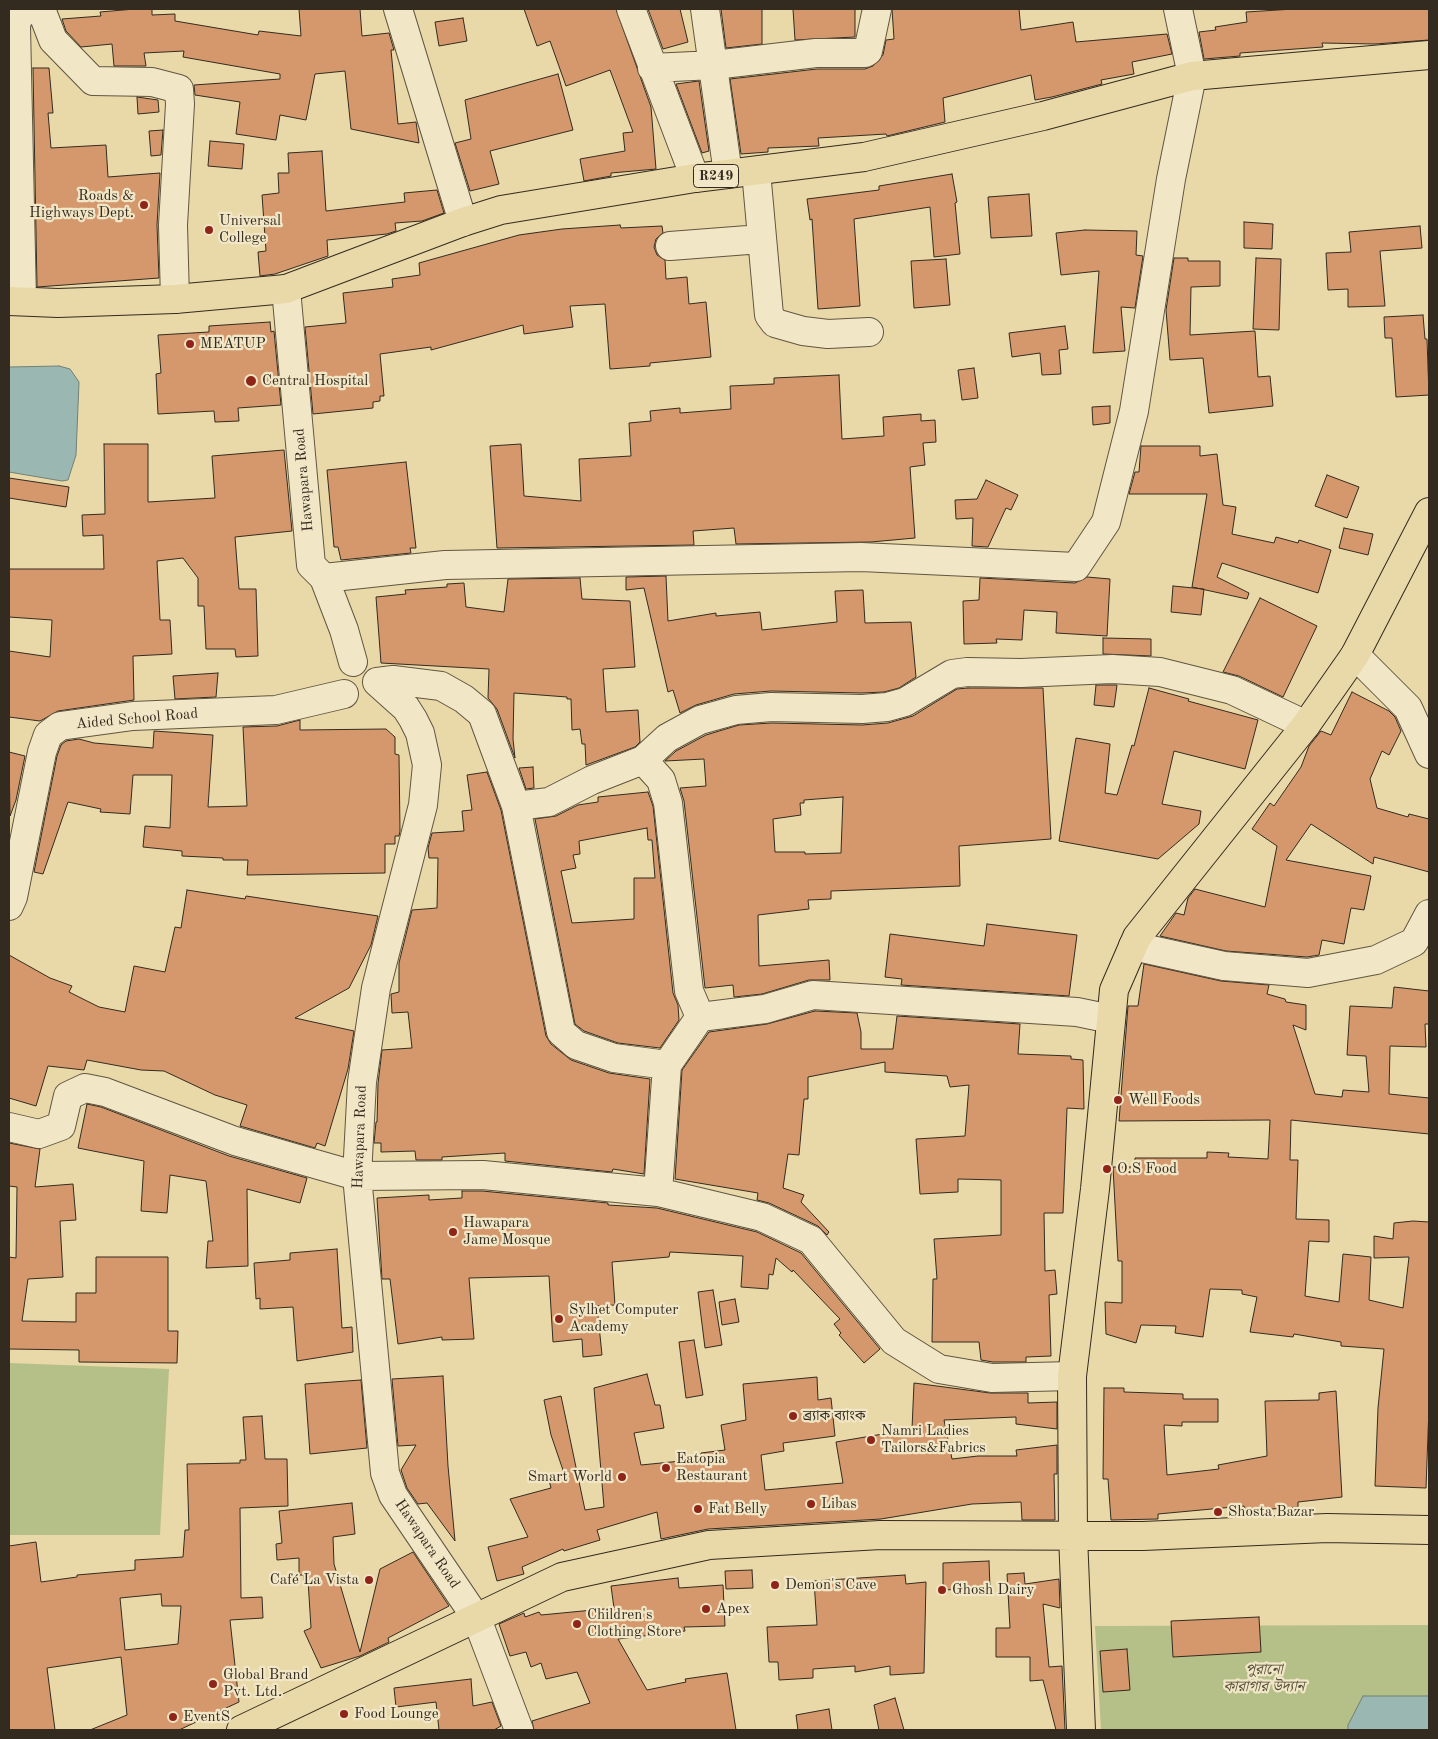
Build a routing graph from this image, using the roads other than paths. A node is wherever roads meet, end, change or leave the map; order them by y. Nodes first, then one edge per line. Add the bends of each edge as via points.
1 (28, 9) edge
2 (41, 9) edge
3 (398, 9) edge
4 (631, 9) edge
5 (705, 9) edge
6 (877, 9) edge
7 (1178, 9) edge
8 (1429, 55) edge
9 (714, 65) junction
10 (652, 68) junction
11 (1192, 76) junction
12 (756, 171) junction
13 (728, 174) junction
14 (695, 178) junction
15 (463, 222) junction
16 (762, 238) junction
17 (670, 246) dead end
18 (286, 288) junction
19 (175, 299) junction
20 (15, 301) edge
21 (869, 332) dead end
22 (1429, 512) edge
23 (324, 578) junction
24 (1354, 655) junction
25 (353, 662) junction
26 (377, 682) junction
27 (344, 694) junction
28 (1306, 725) junction
29 (1429, 754) edge
30 (642, 760) junction
31 (516, 806) junction
32 (9, 906) edge
33 (1429, 914) edge
34 (1133, 946) junction
35 (700, 1017) junction
36 (1111, 1019) junction
37 (666, 1066) junction
38 (9, 1127) edge
39 (357, 1176) junction
40 (658, 1192) junction
41 (1072, 1376) junction
42 (1429, 1530) edge
43 (1072, 1536) junction
44 (477, 1619) junction
45 (241, 1730) edge
46 (519, 1730) edge
47 (1081, 1730) edge

1 - 20 street via 18,17 16,26
2 - 19 street via 53,40 93,81 152,82 179,89 173,225
3 - 15 street
4 - 10 street
5 - 9 street
6 - 9 street via 865,53 816,53
7 - 11 street
8 - 11 main road, R249
9 - 10 street
9 - 13 street
10 - 14 street
11 - 12 main road, R249 via 1043,116 864,157
11 - 23 street via 1171,179 1134,410 1106,522 1076,567 851,557 445,566
12 - 13 main road, R249
12 - 16 street
13 - 14 main road, R249
14 - 15 main road, R249 via 501,210
15 - 18 main road, R249
16 - 17 street
16 - 21 street via 767,310 775,323 828,334
18 - 19 main road, R249
18 - 23 street, Hawapara Road via 312,565
19 - 20 main road, R249 via 58,303
22 - 24 main road
23 - 25 street, Hawapara Road
24 - 28 main road
24 - 29 street via 1408,708
25 - 26 street via 365,663 375,673
25 - 27 street via 340,672 340,686
26 - 27 street via 374,693 368,697 354,699
26 - 31 street via 393,680 441,686 482,714
26 - 39 street, Hawapara Road via 409,713 420,733 427,765 423,805 376,988 362,1082
27 - 32 street, Aided School Road via 276,710 134,716 54,729 48,735 42,752
28 - 30 street via 1232,690 1160,672 1112,669 967,672 952,674 904,702 887,708 771,706 736,710 700,720 667,738
28 - 34 main road
30 - 31 street via 549,802
30 - 35 street via 661,780 668,804 688,991
31 - 37 street via 562,1032 576,1045 614,1058
33 - 34 street via 1414,942 1376,960 1308,973 1224,966
34 - 36 main road via 1114,990
35 - 36 street via 765,1009 813,995 1019,1007 1077,1012
35 - 37 street
36 - 41 main road via 1095,1189
37 - 40 street
38 - 39 street via 39,1134 61,1126 68,1096 85,1088 105,1092 235,1142
39 - 40 street via 483,1175
39 - 44 street, Hawapara Road via 385,1473 393,1495
40 - 41 street via 762,1217 811,1240 894,1341 939,1369 992,1378
41 - 43 main road
42 - 43 main road via 1327,1528
43 - 44 main road via 880,1535 709,1545 562,1577
43 - 47 main road
44 - 45 main road
44 - 46 street, Hawapara Road

